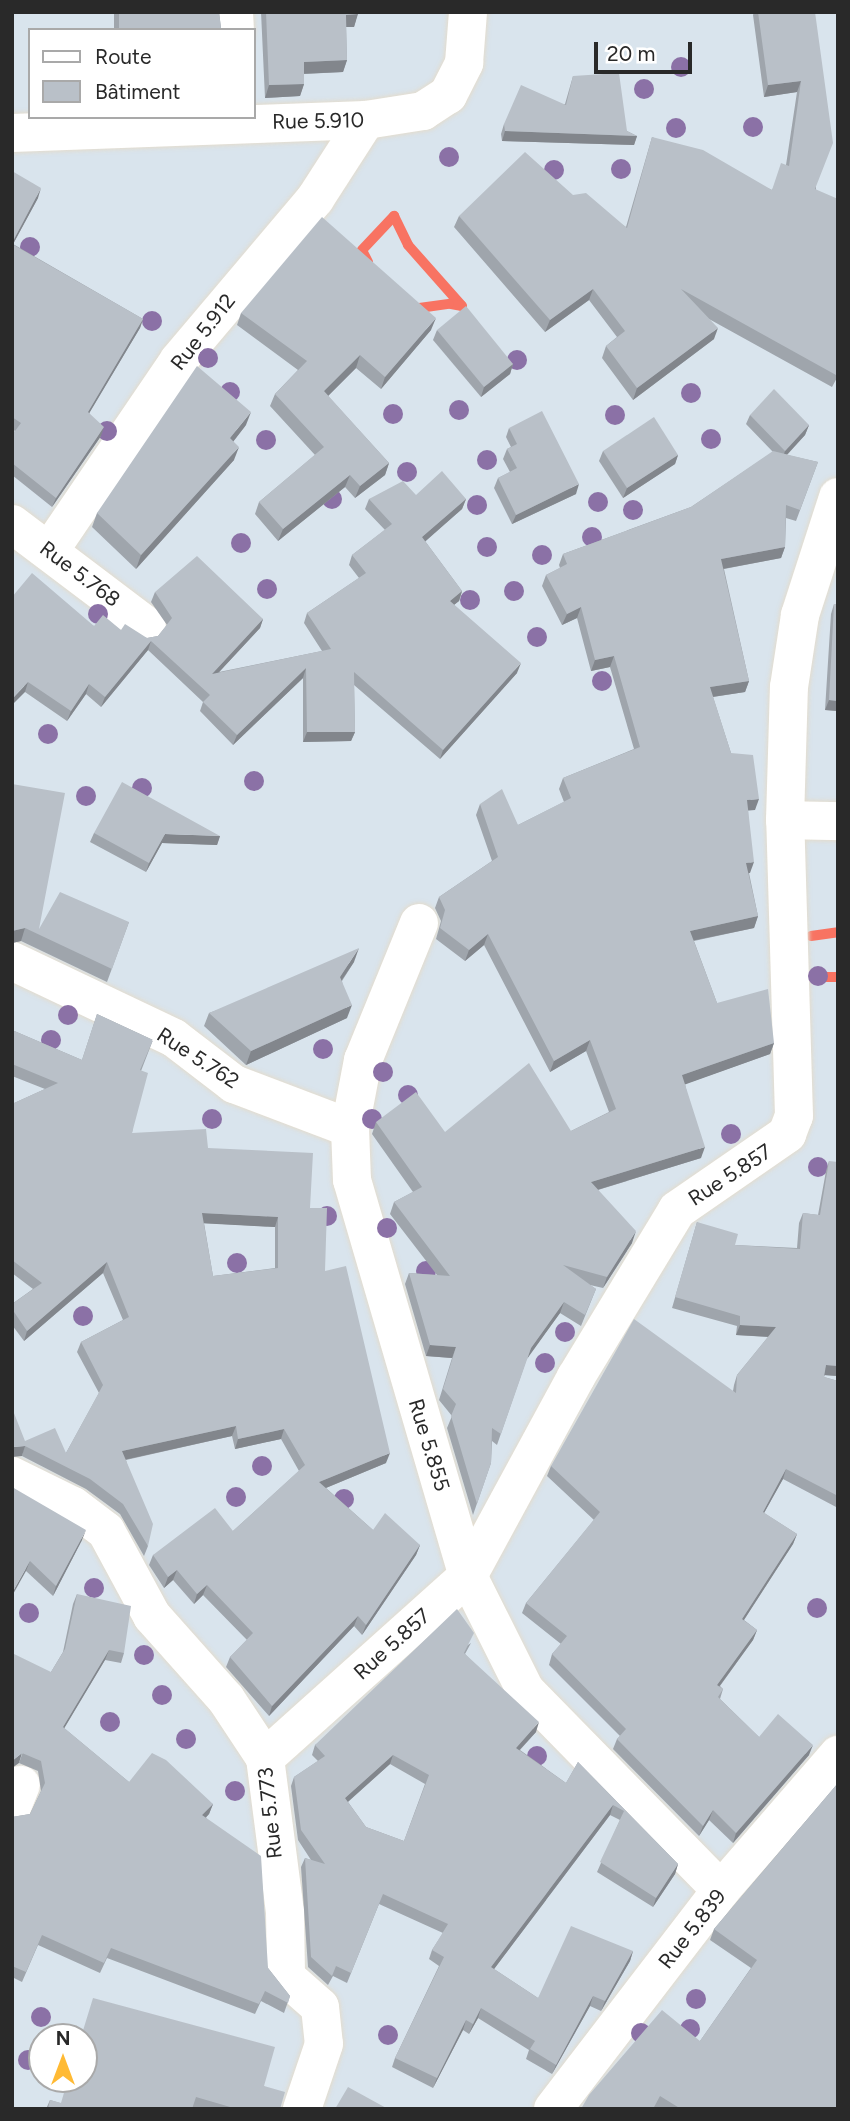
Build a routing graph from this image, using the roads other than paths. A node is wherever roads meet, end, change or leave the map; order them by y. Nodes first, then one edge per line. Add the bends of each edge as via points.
1 (468, 12) edge
2 (239, 120) edge
3 (366, 120) junction
4 (12, 133) edge
5 (838, 497) edge
6 (12, 524) edge
7 (50, 550) junction
8 (148, 626) dead end
9 (785, 820) junction
10 (838, 821) edge
11 (419, 923) dead end
12 (12, 961) edge
13 (350, 1128) junction
14 (12, 1476) edge
15 (468, 1576) junction
16 (265, 1758) junction
17 (832, 1771) edge
18 (721, 1891) junction
19 (302, 2109) edge
20 (553, 2109) edge

1 - 3 street, Rue 5.910 via 464,63 448,95 423,111
2 - 3 street, Rue 5.910
2 - 4 street, Rue 5.910
3 - 7 street, Rue 5.912 via 315,200 179,360
5 - 9 street, Rue 5.857 via 800,615 789,687
6 - 7 street, Rue 5.768
7 - 8 street, Rue 5.768
9 - 10 street
9 - 15 street, Rue 5.857 via 794,1116 787,1135 677,1210 576,1377
11 - 13 street, Rue 5.855 via 363,1060
12 - 13 street, Rue 5.762 via 174,1038 233,1084
13 - 15 street, Rue 5.855 via 352,1180 363,1227
14 - 16 street, Rue 5.773 via 74,1506 106,1531 152,1616 226,1699
15 - 16 street, Rue 5.857
15 - 18 street, Rue 5.855 via 525,1690
16 - 19 street, Rue 5.773 via 285,1911 286,1977 320,2007 324,2044
17 - 18 street, Rue 5.839
18 - 20 street, Rue 5.839

